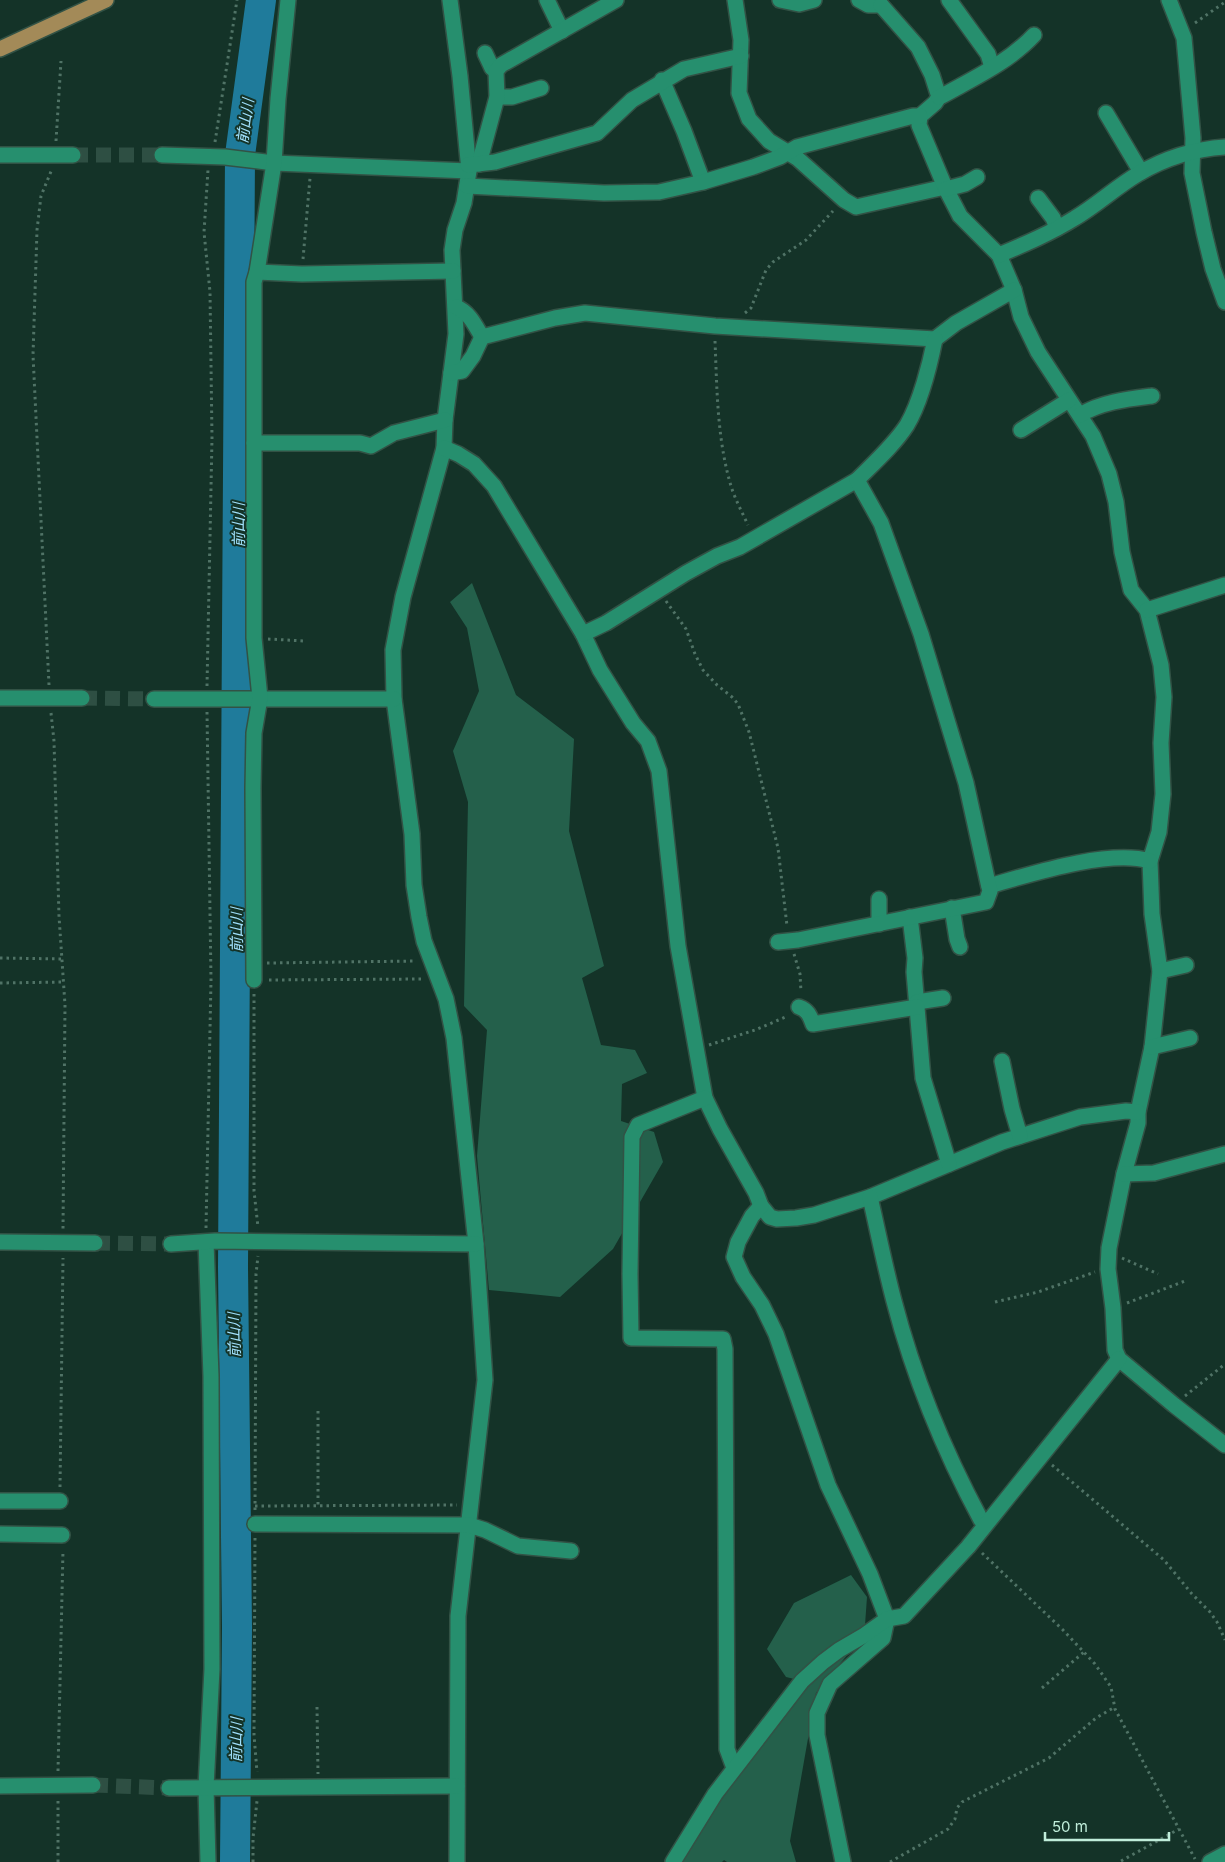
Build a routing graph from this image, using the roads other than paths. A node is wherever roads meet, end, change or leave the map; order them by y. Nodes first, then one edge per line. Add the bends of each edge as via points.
1 (106, 0) edge
2 (288, 0) edge
3 (450, 0) edge
4 (547, 0) edge
5 (735, 0) edge
6 (780, 0) edge
7 (814, 0) edge
8 (858, 0) edge
9 (949, 0) edge
10 (1169, 0) edge
11 (609, 1) edge
12 (883, 2) edge
13 (562, 31) junction
14 (1034, 35) dead end
15 (0, 49) edge
16 (486, 53) dead end
17 (741, 56) junction
18 (992, 67) junction
19 (496, 72) junction
20 (662, 80) junction
21 (541, 88) dead end
22 (498, 97) junction
23 (939, 97) junction
24 (1106, 113) dead end
25 (920, 116) junction
26 (1225, 147) edge
27 (1193, 151) junction
28 (787, 152) junction
29 (0, 155) edge
30 (73, 155) tunnel mouth
31 (162, 155) tunnel mouth
32 (271, 162) junction
33 (471, 171) junction
34 (1141, 172) junction
35 (977, 178) dead end
36 (703, 182) junction
37 (945, 188) junction
38 (1038, 198) dead end
39 (1057, 228) junction
40 (999, 256) junction
41 (453, 271) junction
42 (257, 272) junction
43 (1014, 290) junction
44 (1225, 302) edge
45 (456, 307) junction
46 (482, 337) junction
47 (935, 339) junction
48 (451, 373) junction
49 (1152, 396) dead end
50 (1069, 400) junction
51 (1080, 415) junction
52 (445, 420) junction
53 (1021, 430) dead end
54 (254, 443) junction
55 (444, 448) junction
56 (857, 480) junction
57 (1225, 585) edge
58 (1147, 610) junction
59 (583, 634) junction
60 (0, 698) edge
61 (82, 698) tunnel mouth
62 (254, 698) junction
63 (154, 699) tunnel mouth
64 (394, 699) junction
65 (1150, 861) junction
66 (989, 886) junction
67 (879, 899) dead end
68 (952, 908) junction
69 (910, 917) junction
70 (879, 924) junction
71 (784, 941) road end
72 (960, 947) dead end
73 (1186, 965) dead end
74 (1160, 971) junction
75 (254, 980) road end
76 (943, 998) dead end
77 (917, 1005) junction
78 (799, 1007) road end
79 (1190, 1038) dead end
80 (1152, 1047) junction
81 (1002, 1061) dead end
82 (705, 1098) junction
83 (1138, 1112) junction
84 (1020, 1136) junction
85 (1225, 1154) edge
86 (949, 1164) junction
87 (1124, 1174) junction
88 (870, 1197) junction
89 (761, 1206) junction
90 (211, 1241) junction
91 (0, 1242) edge
92 (95, 1243) tunnel mouth
93 (171, 1244) tunnel mouth
94 (476, 1244) junction
95 (1119, 1359) junction
96 (1225, 1445) edge
97 (0, 1501) edge
98 (60, 1501) road end
99 (986, 1523) junction
100 (255, 1524) road end
101 (469, 1524) junction
102 (0, 1534) edge
103 (62, 1535) road end
104 (571, 1551) dead end
105 (887, 1619) junction
106 (734, 1768) junction
107 (0, 1786) edge
108 (93, 1786) tunnel mouth
109 (457, 1786) junction
110 (213, 1787) junction
111 (169, 1788) tunnel mouth
112 (1225, 1854) edge
113 (208, 1862) edge
114 (457, 1862) edge
115 (673, 1862) edge
116 (843, 1862) edge
117 (1210, 1862) edge

1 - 15 main road
2 - 32 street
3 - 33 street
4 - 13 street
5 - 17 street
6 - 7 street via 800,4
8 - 12 street via 868,5
9 - 18 street via 988,54
10 - 27 street via 1184,38
11 - 13 street
12 - 23 street via 918,47
13 - 19 street via 501,65
14 - 18 street via 1009,58
16 - 19 street
17 - 20 street via 684,69
17 - 28 street via 739,93 743,106 758,130
18 - 23 street
19 - 22 street
20 - 33 street via 632,100 597,133
20 - 36 street
21 - 22 street via 512,97
22 - 33 street
23 - 25 street
24 - 34 street
25 - 28 street
25 - 37 street via 919,125
26 - 27 street
27 - 34 street
27 - 44 street via 1192,173 1204,232
28 - 36 street via 753,167
28 - 37 street via 856,207
29 - 30 street
31 - 32 street
32 - 33 street
32 - 42 street
33 - 36 street via 631,194 659,192
33 - 41 street via 455,230
34 - 39 street
35 - 37 street
37 - 40 street via 960,216
38 - 39 street
39 - 40 street
40 - 43 street
41 - 42 street
41 - 45 street
42 - 54 street via 254,282
43 - 47 street via 956,323
43 - 50 street via 1021,317 1038,352
45 - 46 street via 468,315
45 - 48 street
46 - 47 street via 585,312 715,326
46 - 48 street via 462,370
47 - 56 street via 908,424
48 - 52 street
49 - 51 street via 1090,409
50 - 51 street
50 - 53 street
51 - 58 street via 1110,474 1131,590
52 - 54 street via 394,433 371,446 360,443
52 - 55 street
54 - 62 street
55 - 59 street via 474,464 494,486
55 - 64 street via 397,622 393,650
56 - 59 street via 755,539 686,572 658,592
56 - 66 street via 881,523 921,634 966,783
57 - 58 street
58 - 65 street via 1161,665 1164,697 1161,743 1163,794
59 - 82 street via 600,670 648,741 659,771 678,946
60 - 61 street
62 - 63 street
62 - 64 street
62 - 75 street
64 - 94 street via 412,834 414,885 424,941 446,998 454,1038
65 - 66 street via 1106,858
65 - 74 street via 1152,914
66 - 68 street via 986,902
67 - 70 street
68 - 69 street
68 - 72 street
69 - 70 street
69 - 77 street
70 - 71 street
73 - 74 street
74 - 80 street
76 - 77 street
77 - 78 street via 814,1024 810,1014
77 - 86 street via 923,1078
79 - 80 street
80 - 83 street
81 - 84 street
82 - 89 street
82 - 106 street via 638,1125 632,1137 631,1338 723,1340 727,1750
83 - 84 street via 1080,1118
83 - 87 street
84 - 86 street
85 - 87 street via 1154,1173
86 - 88 street
87 - 95 street via 1108,1270 1115,1350
88 - 89 street via 796,1218 770,1217
88 - 99 street via 894,1301 917,1373 957,1476 981,1520
89 - 105 street via 738,1242 734,1257 776,1334 828,1485 870,1574
90 - 93 street
90 - 94 street
90 - 110 street
91 - 92 street
94 - 101 street via 485,1380
95 - 96 street
95 - 99 street
97 - 98 street
99 - 105 street via 904,1616
100 - 101 street
101 - 104 street via 518,1546
101 - 109 street via 458,1616
102 - 103 street
105 - 106 street via 839,1650 802,1682
105 - 116 street via 883,1638 830,1684 816,1713 817,1735
106 - 115 street
107 - 108 street
109 - 110 street
109 - 114 street
110 - 111 street
110 - 113 street
112 - 117 street

